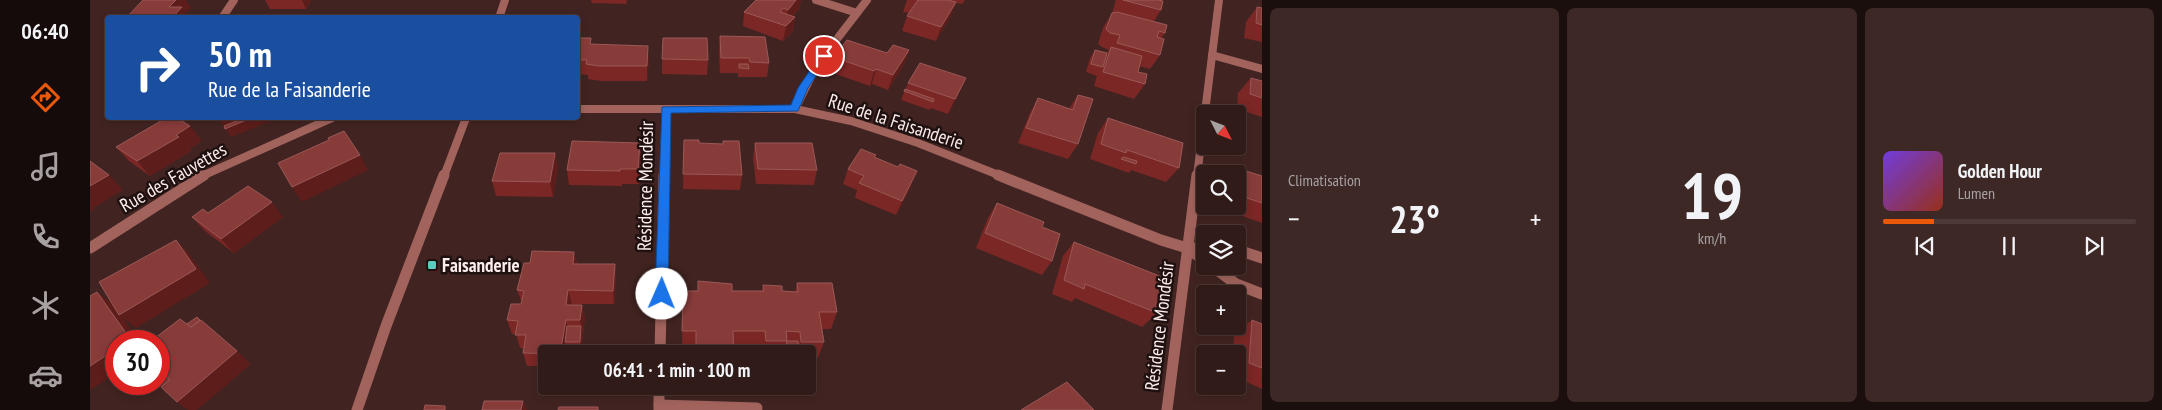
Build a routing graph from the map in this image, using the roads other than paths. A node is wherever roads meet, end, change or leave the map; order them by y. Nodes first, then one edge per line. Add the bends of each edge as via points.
1 (234, 0) edge
2 (505, 0) edge
3 (816, 0) edge
4 (867, 0) edge
5 (1219, 0) edge
6 (857, 13) junction
7 (224, 15) edge
8 (499, 15) edge
9 (1212, 55) junction
10 (1262, 69) edge
11 (795, 108) junction
12 (580, 109) edge
13 (666, 110) junction
14 (327, 120) edge
15 (465, 120) edge
16 (90, 248) edge
17 (1187, 248) junction
18 (1196, 248) edge
19 (1246, 253) edge
20 (1196, 254) edge
21 (1262, 258) edge
22 (1224, 275) edge
23 (1262, 294) edge
24 (660, 345) edge
25 (659, 395) edge
26 (659, 408) edge
27 (757, 408) dead end
28 (357, 410) edge
29 (1167, 410) edge

1 - 7 street
2 - 8 street
3 - 6 street
4 - 6 street
5 - 9 street, Résidence Mondésir
6 - 11 street via 813,70
9 - 10 street
9 - 17 street, Résidence Mondésir
11 - 13 street, Rue de la Faisanderie
11 - 17 street, Rue de la Faisanderie via 851,121 918,143
12 - 13 street, Rue de la Faisanderie
13 - 24 street, Résidence Mondésir
14 - 16 street, Rue des Fauvettes via 217,168
15 - 28 street
17 - 18 street, Rue de la Faisanderie
17 - 20 street, Rue de la Faisanderie
17 - 29 street, Résidence Mondésir via 1182,309
19 - 21 street
22 - 23 street via 1236,284
25 - 26 street
26 - 27 street

